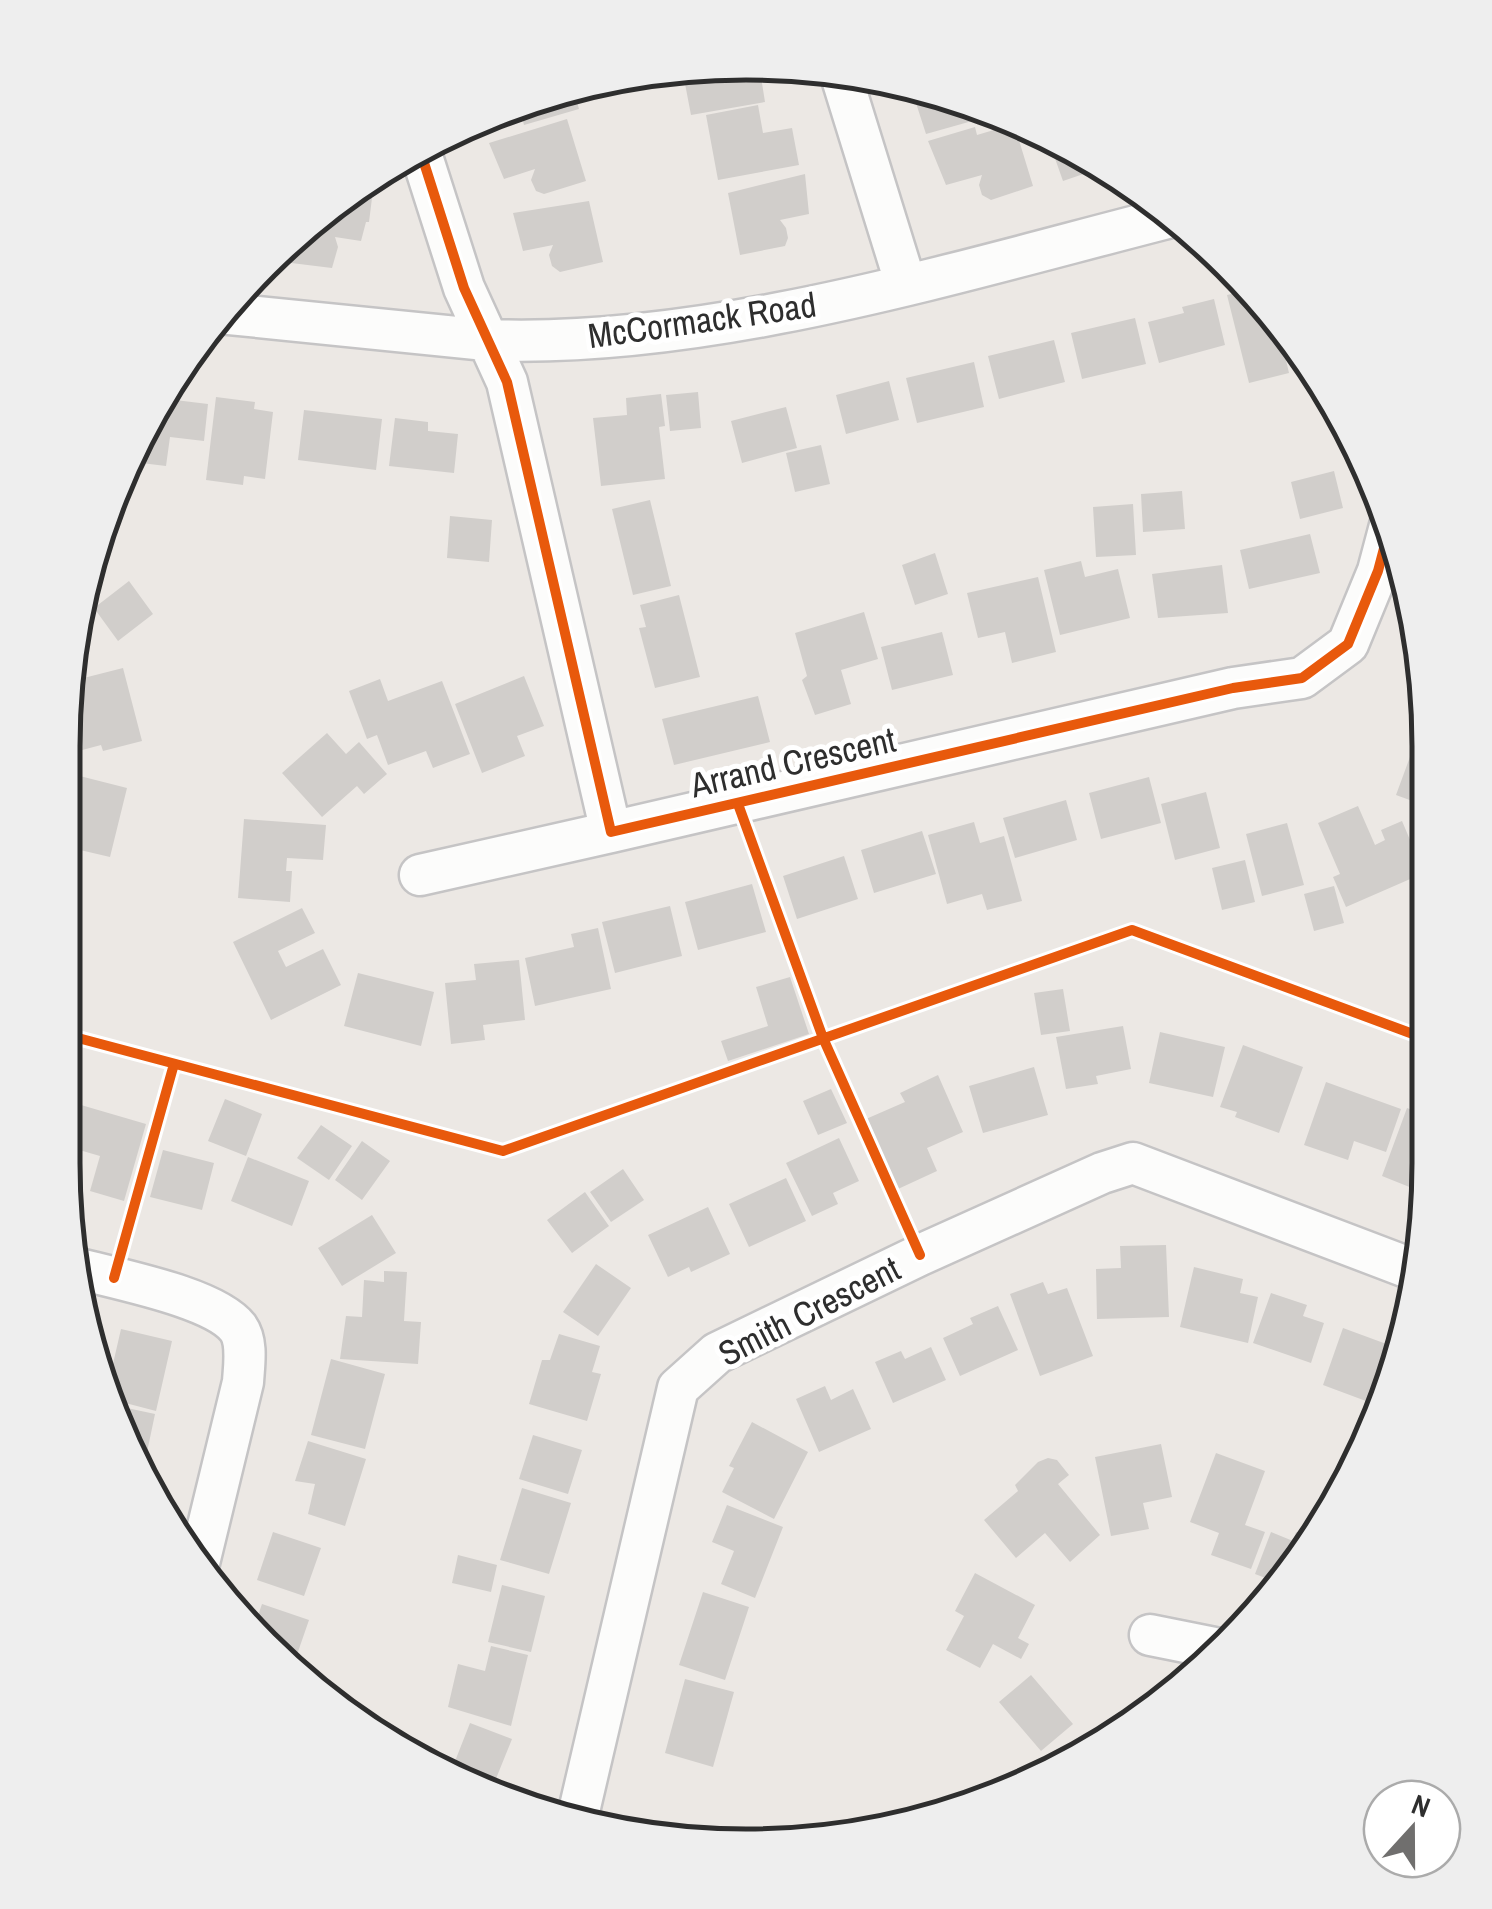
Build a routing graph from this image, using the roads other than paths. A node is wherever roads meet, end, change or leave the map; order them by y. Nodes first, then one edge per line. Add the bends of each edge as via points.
1 (845, 88) edge
2 (424, 163) edge
3 (1155, 221) edge
4 (906, 284) junction
5 (239, 315) edge
6 (486, 340) junction
7 (1383, 553) edge
8 (611, 832) junction
9 (420, 875) dead end
10 (1403, 1266) edge
11 (90, 1272) edge
12 (203, 1547) edge
13 (1150, 1635) dead end
14 (1204, 1646) edge
15 (580, 1807) edge

1 - 4 street
2 - 6 street
3 - 4 street, McCormack Road
4 - 6 street, McCormack Road via 728,321 530,342
5 - 6 street, McCormack Road
6 - 8 street via 519,426
7 - 8 street, Arrand Crescent via 1348,644 1302,678 1233,688
8 - 9 street, Arrand Crescent
10 - 15 street, Smith Crescent via 1132,1163 718,1353 678,1388
11 - 12 street via 195,1302 240,1331 243,1382
13 - 14 street

